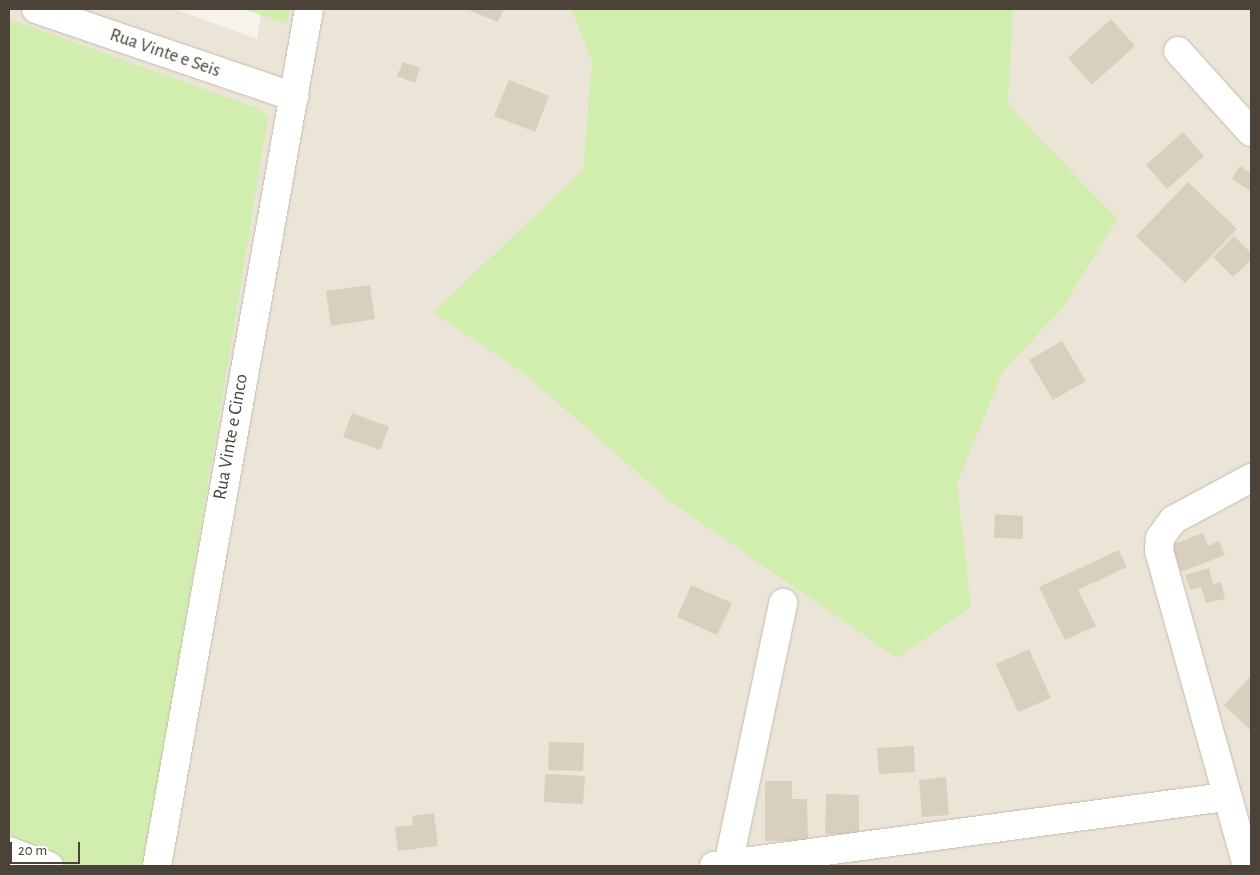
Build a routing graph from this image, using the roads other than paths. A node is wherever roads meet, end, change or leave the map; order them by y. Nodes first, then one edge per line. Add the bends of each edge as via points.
1 (36, 9) edge
2 (308, 9) edge
3 (1178, 52) dead end
4 (294, 97) junction
5 (1251, 132) edge
6 (1251, 478) edge
7 (783, 603) dead end
8 (1226, 797) junction
9 (9, 851) edge
10 (49, 866) edge
11 (157, 866) edge
12 (721, 866) edge
13 (1247, 866) edge

1 - 4 street, Rua Vinte e Seis
2 - 4 street, Rua Vinte e Cinco
3 - 5 street
4 - 11 street, Rua Vinte e Cinco
6 - 8 street via 1173,520 1160,544
7 - 12 street
8 - 12 street
8 - 13 street
9 - 10 street

